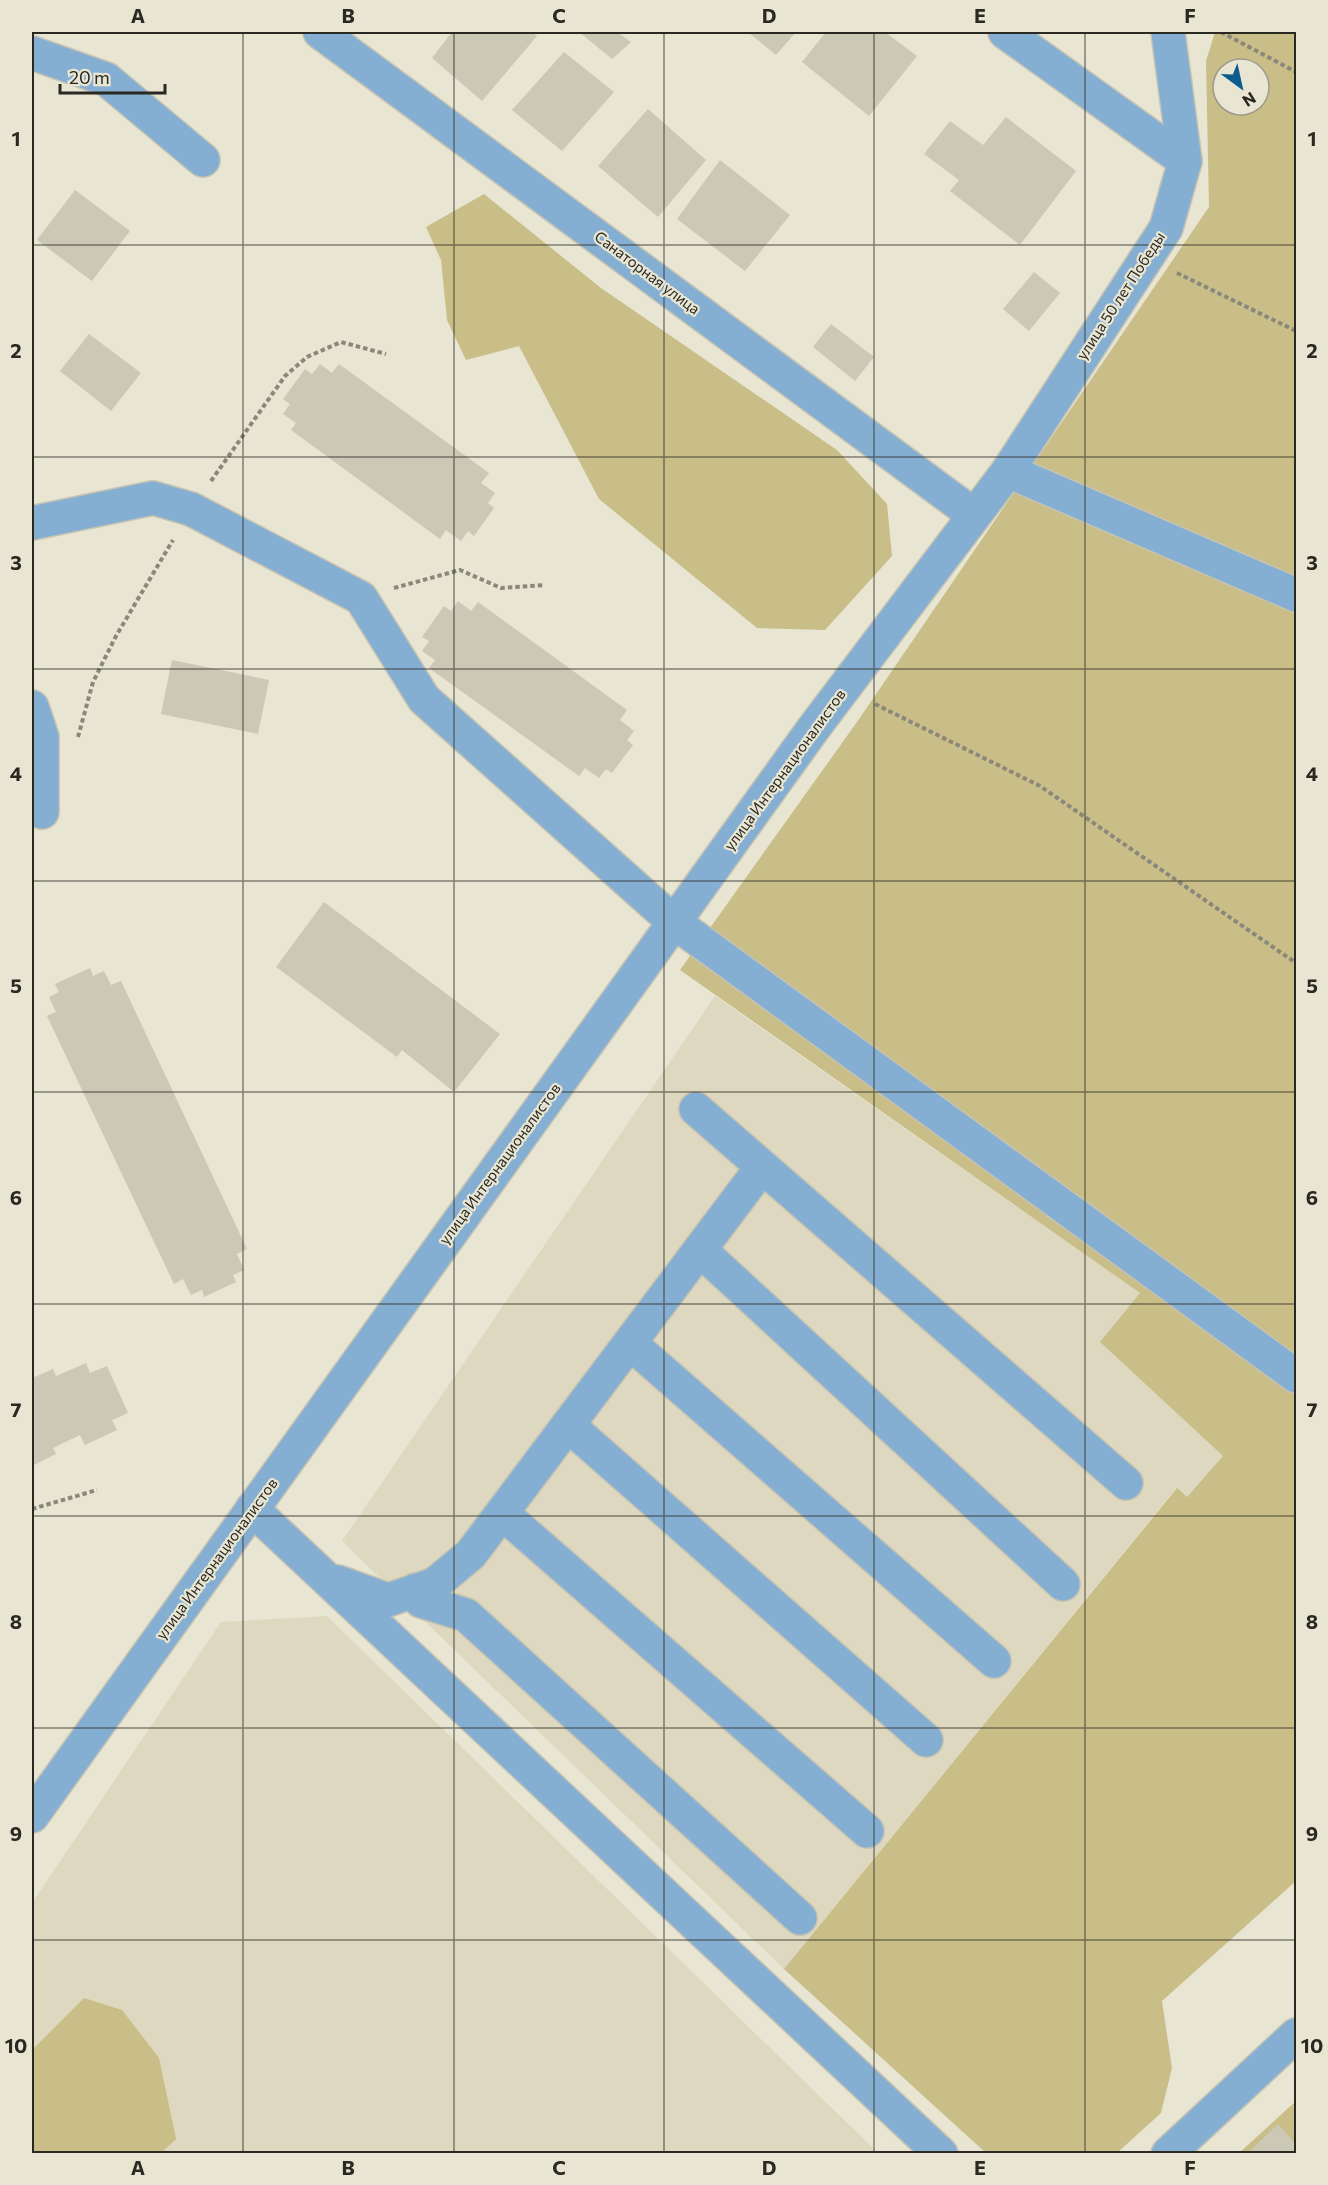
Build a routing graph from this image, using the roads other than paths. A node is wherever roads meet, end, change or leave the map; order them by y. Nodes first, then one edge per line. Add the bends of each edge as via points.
1 (320, 32) edge
2 (1005, 32) edge
3 (1168, 32) edge
4 (32, 53) edge
5 (203, 160) dead end
6 (1185, 161) junction
7 (1008, 471) junction
8 (974, 515) junction
9 (32, 523) edge
10 (1296, 595) edge
11 (32, 707) edge
12 (42, 812) dead end
13 (674, 922) junction
14 (696, 1109) dead end
15 (762, 1167) junction
16 (700, 1250) junction
17 (630, 1343) junction
18 (1296, 1376) edge
19 (568, 1425) junction
20 (1126, 1483) dead end
21 (252, 1509) junction
22 (502, 1513) junction
23 (326, 1578) junction
24 (1063, 1584) dead end
25 (416, 1590) junction
26 (994, 1660) dead end
27 (926, 1740) dead end
28 (32, 1816) edge
29 (867, 1831) dead end
30 (800, 1918) dead end
31 (1296, 2036) edge
32 (941, 2154) edge
33 (1168, 2154) edge

1 - 8 street, Санаторная улица
2 - 6 street
3 - 6 street
4 - 5 street via 106,79
6 - 7 street, улица 50 лет Победы via 1166,228
7 - 8 street, улица 50 лет Победы
7 - 10 street
8 - 13 street, улица Интернационалистов
9 - 13 street via 153,498 191,509 361,598 424,699
11 - 12 street via 42,737
13 - 18 street
13 - 21 street, улица Интернационалистов
14 - 15 street
15 - 16 street
15 - 20 street
16 - 17 street
16 - 24 street
17 - 19 street
17 - 26 street
19 - 22 street
19 - 27 street
21 - 23 street
21 - 28 street, улица Интернационалистов
22 - 25 street via 471,1554 435,1584
22 - 29 street
23 - 25 street via 388,1600
23 - 32 street
25 - 30 street via 422,1600 466,1615
31 - 33 street

